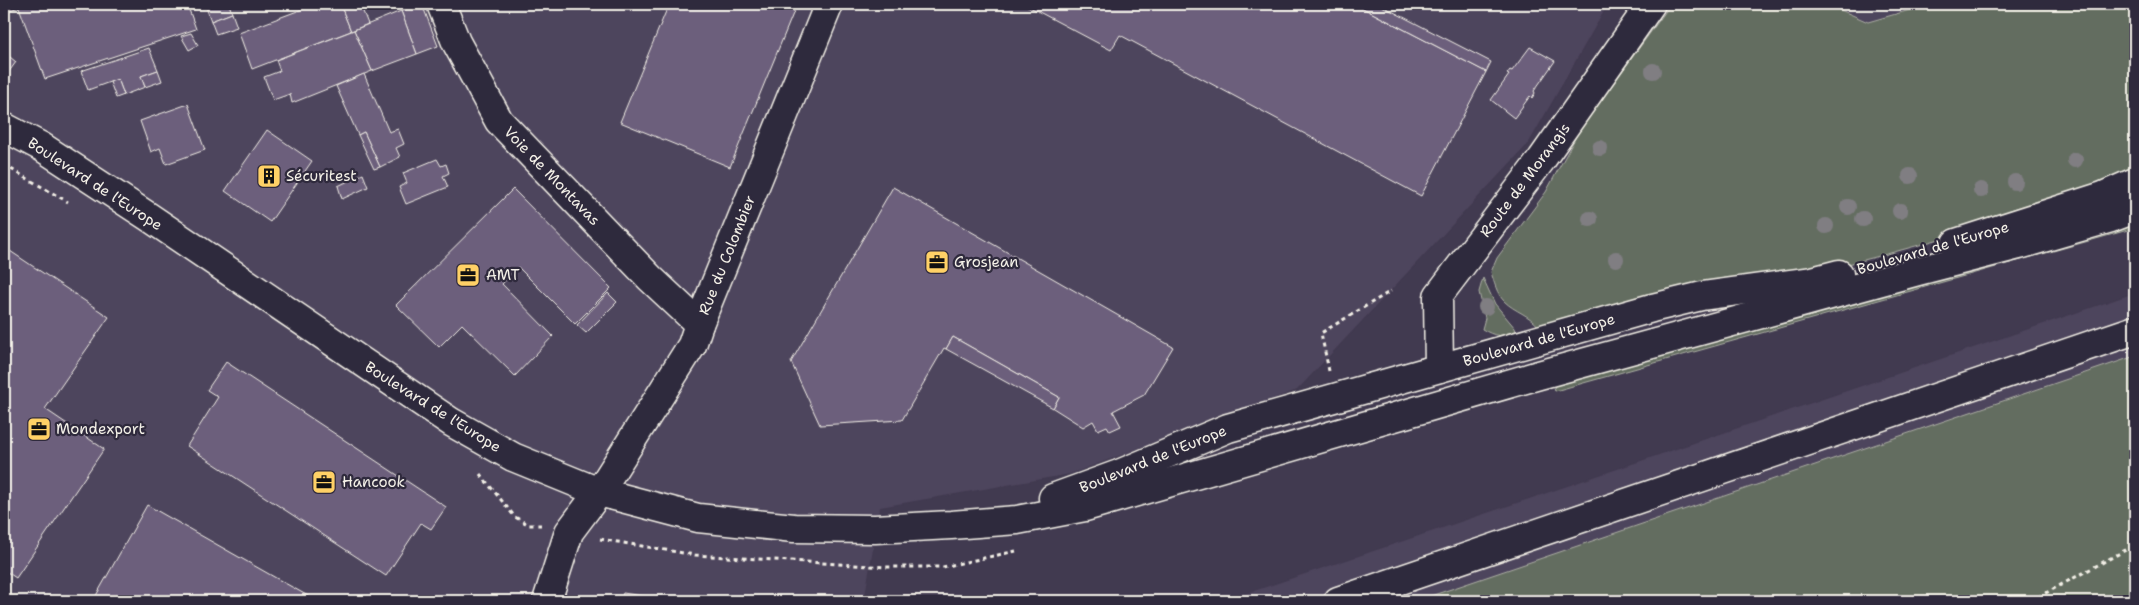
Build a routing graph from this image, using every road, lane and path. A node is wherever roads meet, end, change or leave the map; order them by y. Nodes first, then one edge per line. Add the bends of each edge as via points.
1 (441, 4) edge
2 (829, 4) edge
3 (1651, 4) edge
4 (4, 127) edge
5 (4, 165) edge
6 (2135, 182) edge
7 (74, 206) dead end
8 (2135, 209) edge
9 (699, 324) junction
10 (2135, 330) edge
11 (1441, 379) junction
12 (1502, 386) junction
13 (480, 474) dead end
14 (598, 492) junction
15 (1118, 498) junction
16 (951, 525) junction
17 (569, 532) junction
18 (2135, 546) edge
19 (1021, 550) dead end
20 (547, 601) edge
21 (1338, 601) edge
22 (2031, 601) edge

1 - 9 main road, Voie de Montavas via 456,42 499,121 650,278
2 - 9 main road, Rue du Colombier
3 - 11 main road, Route de Morangis via 1542,159 1438,296
4 - 14 main road, Boulevard de l'Europe via 42,147 132,206 451,422 513,457
5 - 7 path
6 - 11 main road, Boulevard de l'Europe via 2094,199 1912,256 1812,281 1702,296 1669,304
8 - 12 main road, Boulevard de l'Europe via 2019,246
9 - 14 main road, Rue du Colombier via 692,345
10 - 21 main road
11 - 12 main road
11 - 15 main road via 1338,422
11 - 16 main road, Boulevard de l'Europe via 1228,428 1073,492
12 - 15 main road, Boulevard de l'Europe
13 - 17 path via 515,517 529,525 549,524
14 - 16 main road, Boulevard de l'Europe via 698,518 794,528 874,530
14 - 17 main road, Rue du Colombier
15 - 16 main road, Boulevard de l'Europe via 1017,520
17 - 19 path via 695,555 885,567 943,567
17 - 20 main road, Rue du Colombier
18 - 22 path

